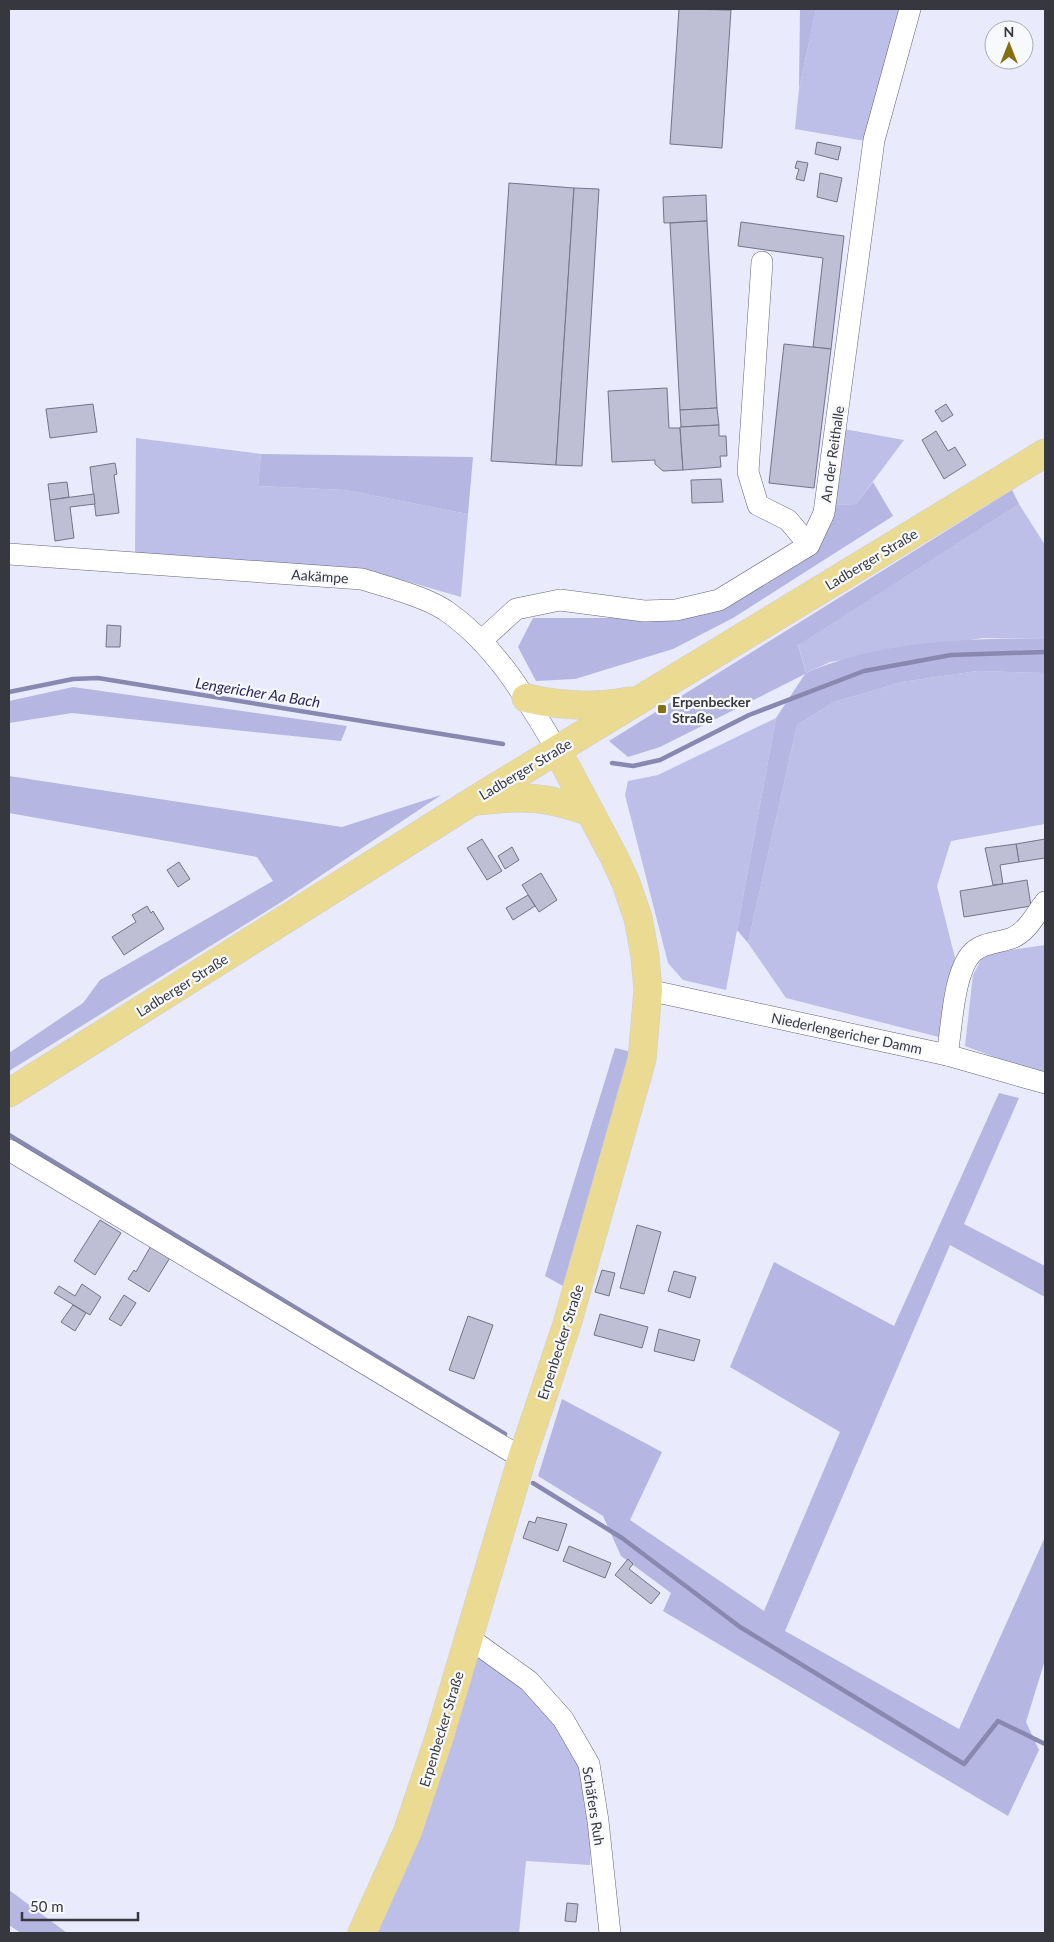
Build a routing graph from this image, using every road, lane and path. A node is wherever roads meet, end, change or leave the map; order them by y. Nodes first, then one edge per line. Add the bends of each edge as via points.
1 (910, 9) edge
2 (762, 262) dead end
3 (1045, 453) edge
4 (809, 545) junction
5 (9, 554) edge
6 (481, 640) junction
7 (526, 698) junction
8 (640, 698) junction
9 (557, 750) junction
10 (472, 801) junction
11 (590, 812) junction
12 (1045, 902) edge
13 (648, 990) junction
14 (947, 1055) junction
15 (1045, 1083) edge
16 (9, 1093) edge
17 (9, 1150) edge
18 (522, 1458) junction
19 (469, 1638) junction
20 (362, 1933) edge
21 (610, 1933) edge

1 - 4 street, An der Reithalle via 874,140 824,513
2 - 4 street via 748,472 758,506 788,520
3 - 8 main road, Ladberger Straße
4 - 6 street via 719,600 676,610 644,611 560,600 516,609
5 - 6 street, Aakämpe via 362,579 444,610
6 - 7 street, Aakämpe via 500,660
7 - 8 main road via 576,706 604,706
7 - 9 street, Aakämpe
8 - 9 main road, Ladberger Straße
9 - 10 main road, Ladberger Straße
9 - 11 main road, Erpenbecker Straße
10 - 11 main road via 527,796 556,800
10 - 16 main road, Ladberger Straße
11 - 13 main road, Erpenbecker Straße via 626,883 638,918
12 - 14 street via 1023,932 973,952 960,972
13 - 14 street, Niederlengericher Damm
13 - 18 main road, Erpenbecker Straße via 642,1060 633,1095 567,1324
14 - 15 street, Niederlengericher Damm
17 - 18 street
18 - 19 main road, Erpenbecker Straße
19 - 20 main road, Erpenbecker Straße via 407,1832
19 - 21 street, Schäfers Ruh via 528,1681 563,1719 589,1764

